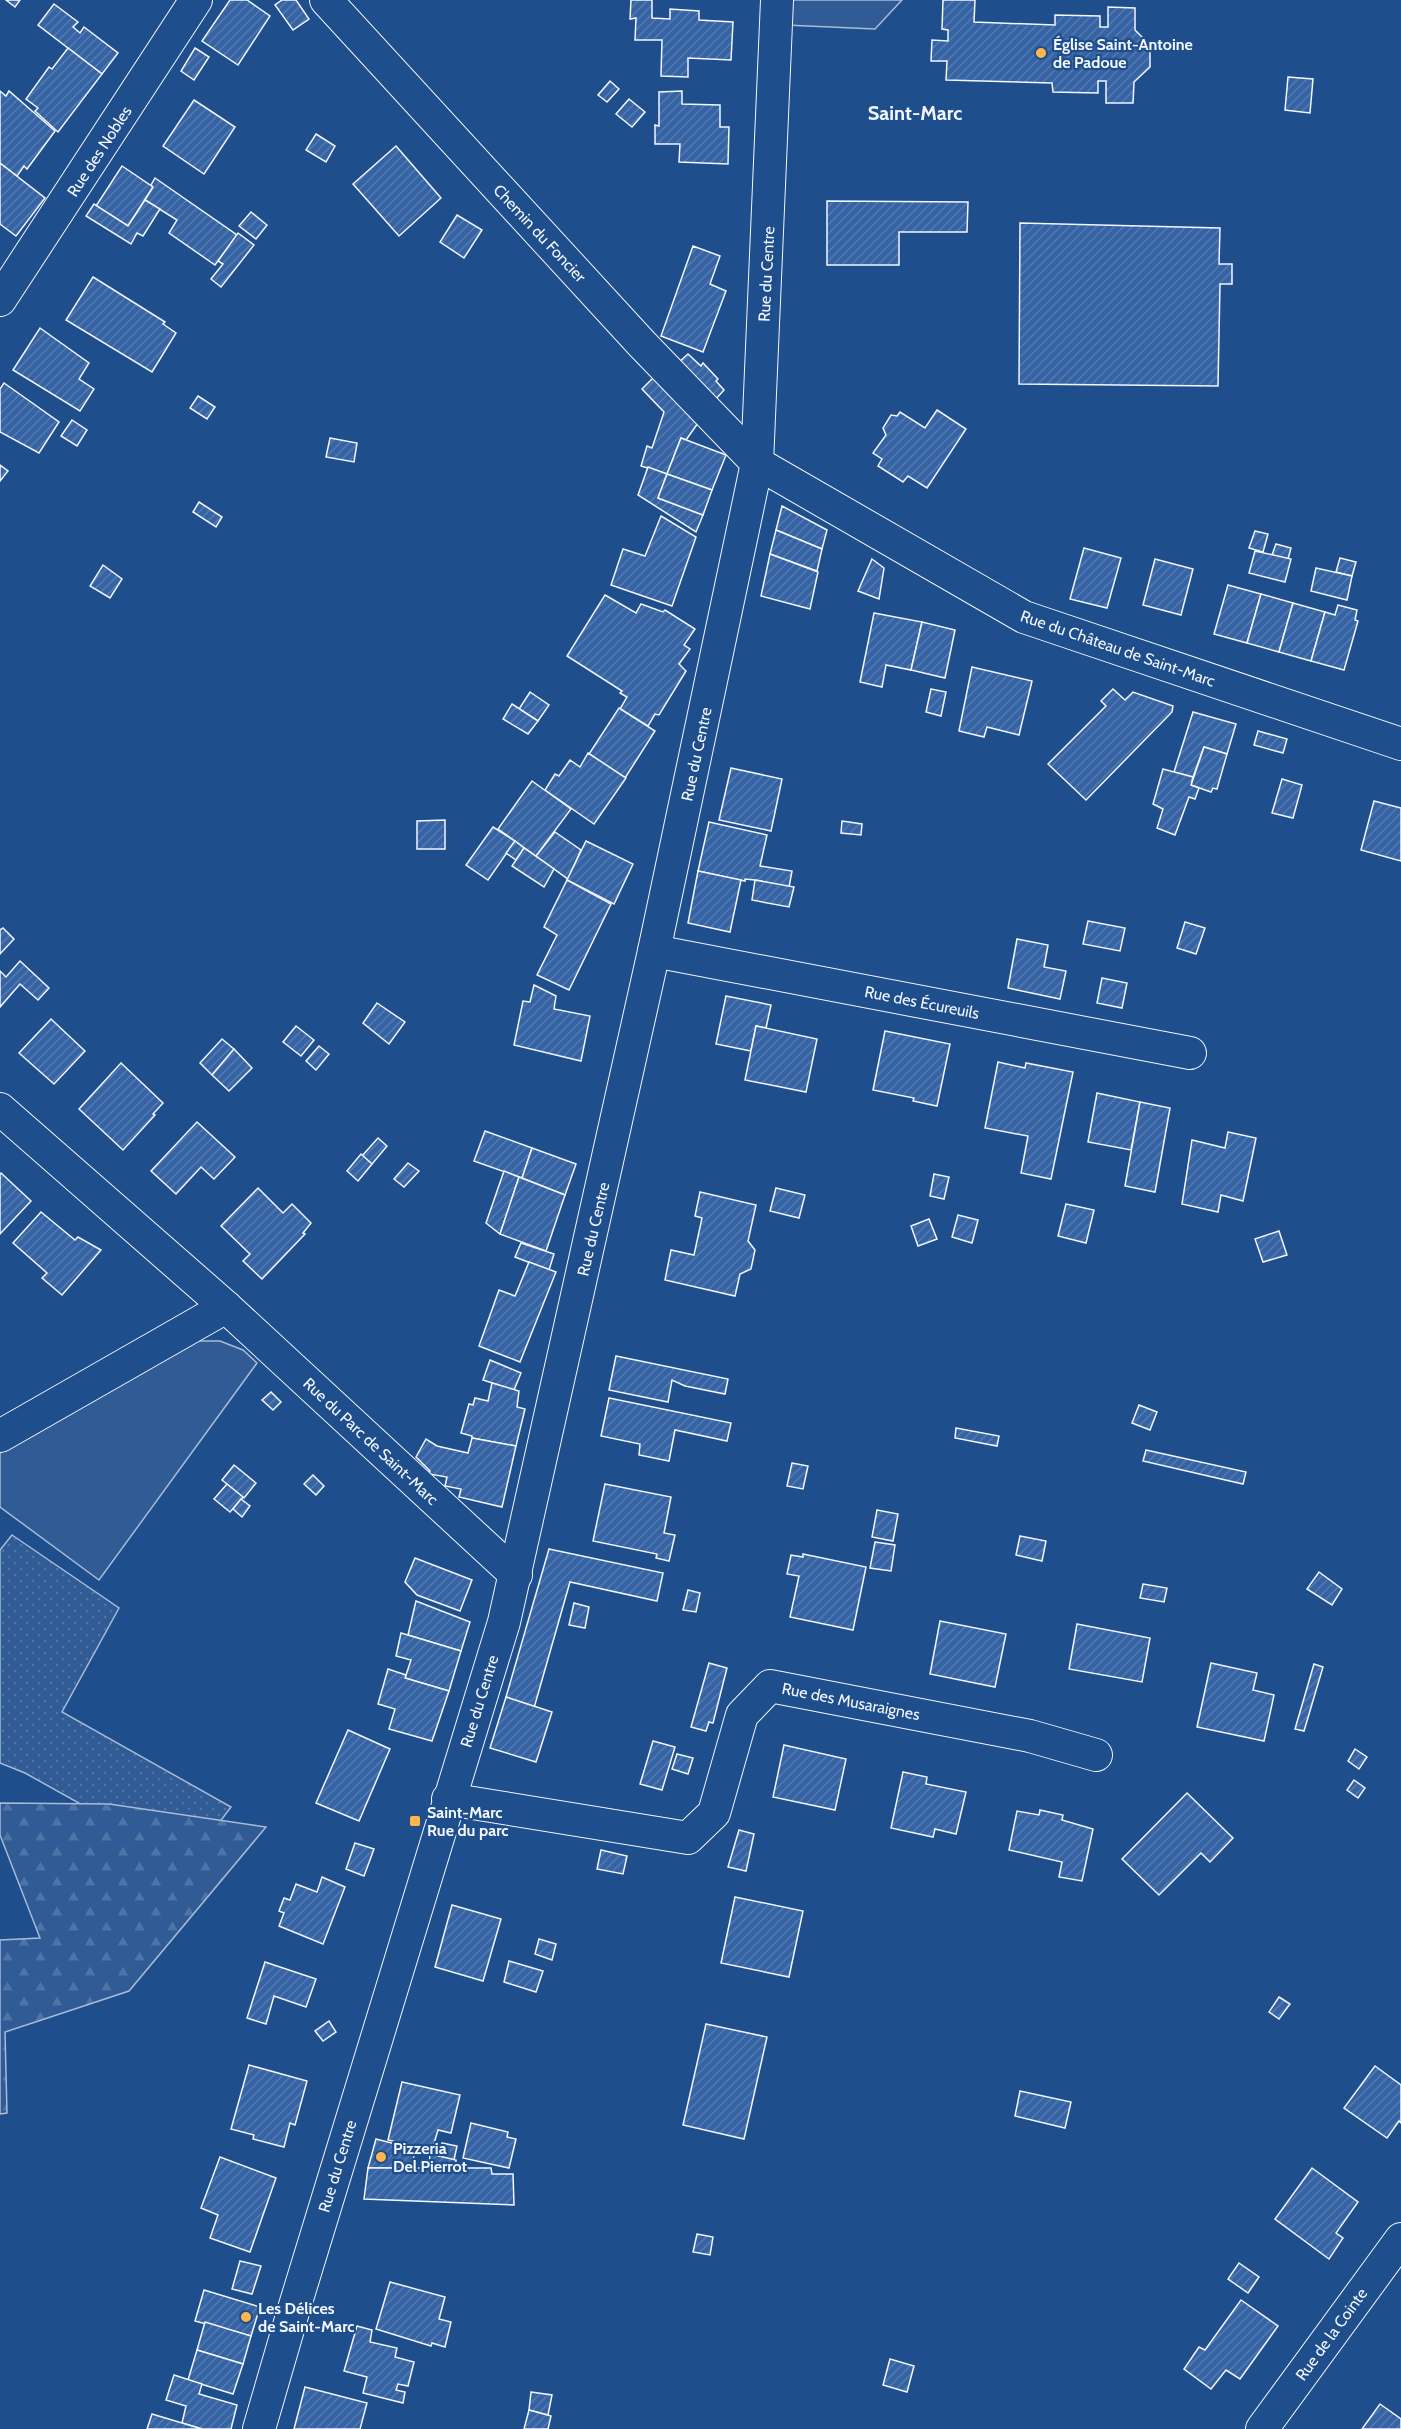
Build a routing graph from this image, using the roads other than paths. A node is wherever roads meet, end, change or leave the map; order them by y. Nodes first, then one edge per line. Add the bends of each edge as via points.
1 (196, 0) edge
2 (326, 0) edge
3 (777, 0) edge
4 (0, 300) edge
5 (757, 463) junction
6 (1401, 744) edge
7 (654, 951) junction
8 (1190, 1053) dead end
9 (0, 1109) edge
10 (226, 1307) junction
11 (0, 1436) edge
12 (516, 1575) junction
13 (1096, 1755) dead end
14 (448, 1798) junction
15 (1401, 2240) edge
16 (259, 2429) edge
17 (1262, 2429) edge

1 - 4 street, Rue des Nobles
2 - 5 street, Chemin du Foncier via 642,344
3 - 5 street, Rue du Centre
5 - 6 street, Rue du Château de Saint-Marc via 1024,617
5 - 7 street, Rue du Centre
7 - 8 street, Rue des Écureuils
7 - 12 street, Rue du Centre
9 - 10 street, Rue du Parc de Saint-Marc
10 - 11 street
10 - 12 street, Rue du Parc de Saint-Marc
12 - 14 street, Rue du Centre
13 - 14 street, Rue des Musaraignes via 1030,1736 770,1686 742,1715 714,1812 688,1838
14 - 16 street, Rue du Centre
15 - 17 street, Rue de la Cointe

